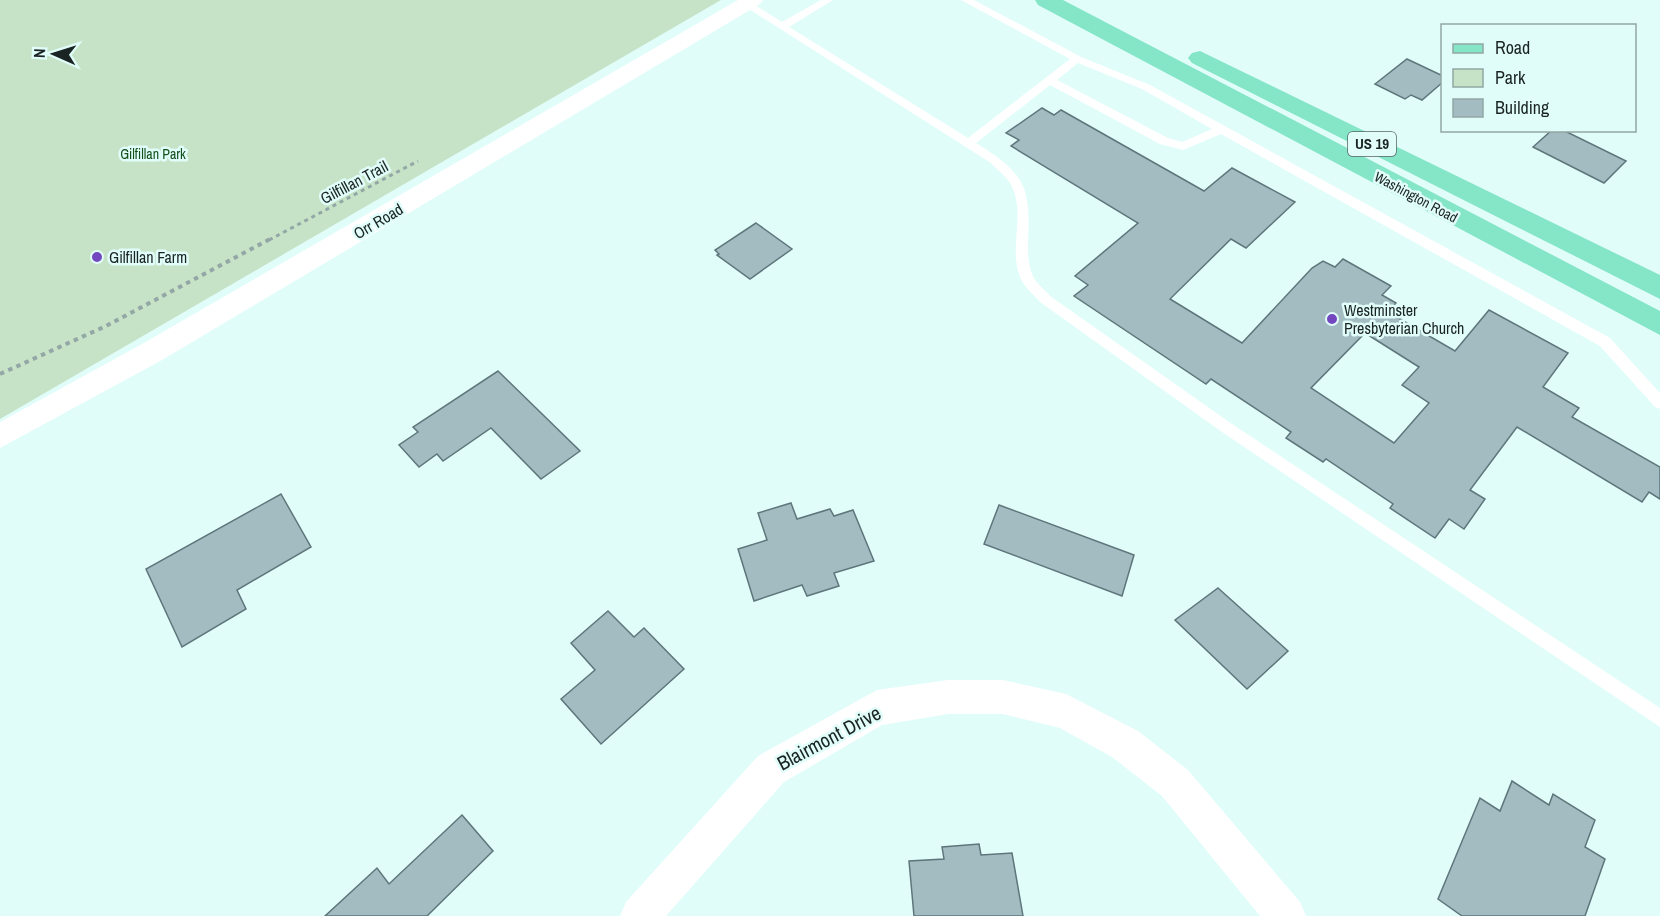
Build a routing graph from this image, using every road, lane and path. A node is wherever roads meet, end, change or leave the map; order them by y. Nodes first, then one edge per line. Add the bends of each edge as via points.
1 (828, 0) edge
2 (966, 0) edge
3 (1046, 0) edge
4 (1084, 0) edge
5 (749, 2) edge
6 (783, 26) junction
7 (1077, 59) junction
8 (1049, 80) junction
9 (1222, 129) junction
10 (967, 144) junction
11 (424, 158) dead end
12 (1660, 288) edge
13 (1660, 324) edge
14 (0, 374) edge
15 (1660, 403) edge
16 (0, 436) edge
17 (1660, 718) edge
18 (640, 916) edge
19 (1286, 916) edge

1 - 6 lane
2 - 7 lane
3 - 13 main road, Washington Road / US 19
4 - 12 main road, Washington Road / US 19
5 - 6 lane
5 - 16 street, Orr Road via 183,334
6 - 10 lane
7 - 8 lane
7 - 9 lane via 1146,87
8 - 9 lane via 1164,141 1183,146
8 - 10 lane
9 - 15 lane via 1605,342
10 - 17 lane via 994,160 1014,180 1024,214 1020,255 1027,279 1045,299 1227,428
11 - 14 path, Gilfillan Trail via 106,326
18 - 19 street, Blairmont Drive via 771,769 877,708 948,696 1003,697 1066,712 1125,744 1175,783

